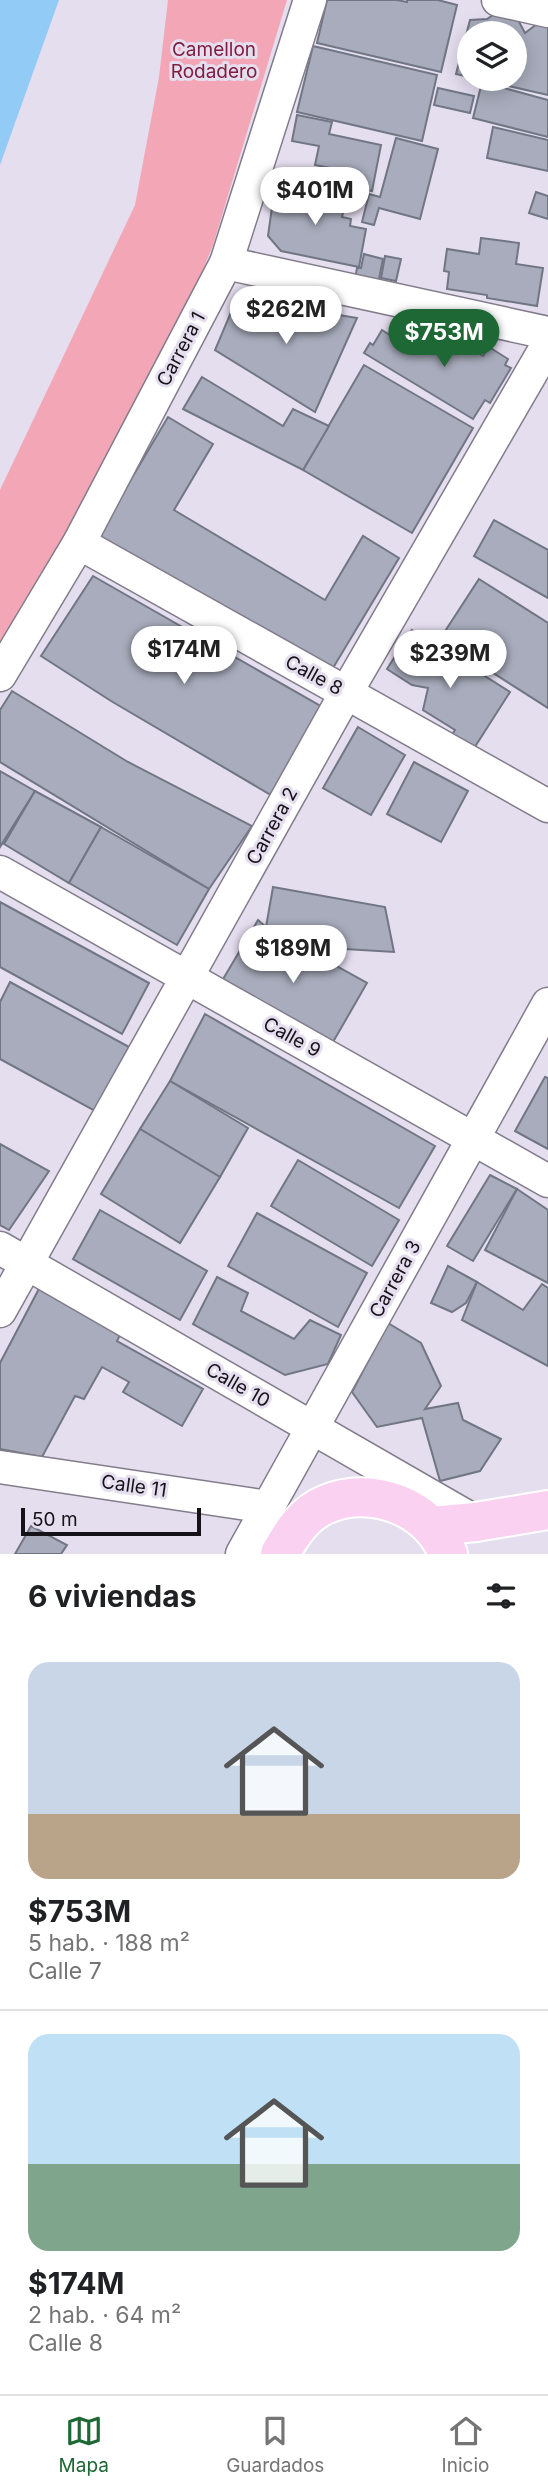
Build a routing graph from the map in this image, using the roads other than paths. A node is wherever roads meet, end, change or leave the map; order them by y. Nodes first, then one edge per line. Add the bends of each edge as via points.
1 (310, 0) edge
2 (498, 0) edge
3 (548, 10) edge
4 (226, 262) junction
5 (548, 333) edge
6 (548, 344) edge
7 (79, 543) junction
8 (0, 675) edge
9 (346, 693) junction
10 (548, 806) edge
11 (0, 872) edge
12 (188, 978) junction
13 (548, 1004) edge
14 (473, 1139) junction
15 (548, 1181) edge
16 (13, 1256) edge
17 (0, 1311) edge
18 (312, 1428) junction
19 (0, 1467) edge
20 (548, 1497) edge
21 (268, 1507) junction
22 (548, 1510) edge
23 (446, 1526) edge
24 (242, 1554) edge
25 (280, 1554) edge

1 - 4 street, Carrera 1
2 - 3 street
4 - 5 street
4 - 7 street, Carrera 1
6 - 9 street, Carrera 2
7 - 8 street, Carrera 1
7 - 9 street, Calle 8
9 - 10 street, Calle 8
9 - 12 street, Carrera 2
11 - 12 street, Calle 9
12 - 14 street, Calle 9
12 - 16 street, Carrera 2
13 - 14 street, Carrera 3
14 - 15 street, Calle 9
14 - 18 street, Carrera 3
16 - 17 street, Carrera 2
16 - 18 street, Calle 10
18 - 21 street, Carrera 3
18 - 23 street, Calle 10
19 - 21 street, Calle 11
20 - 23 street
21 - 24 street, Carrera 3
22 - 23 main road
23 - 25 main road via 400,1504 363,1496 326,1504 296,1527

